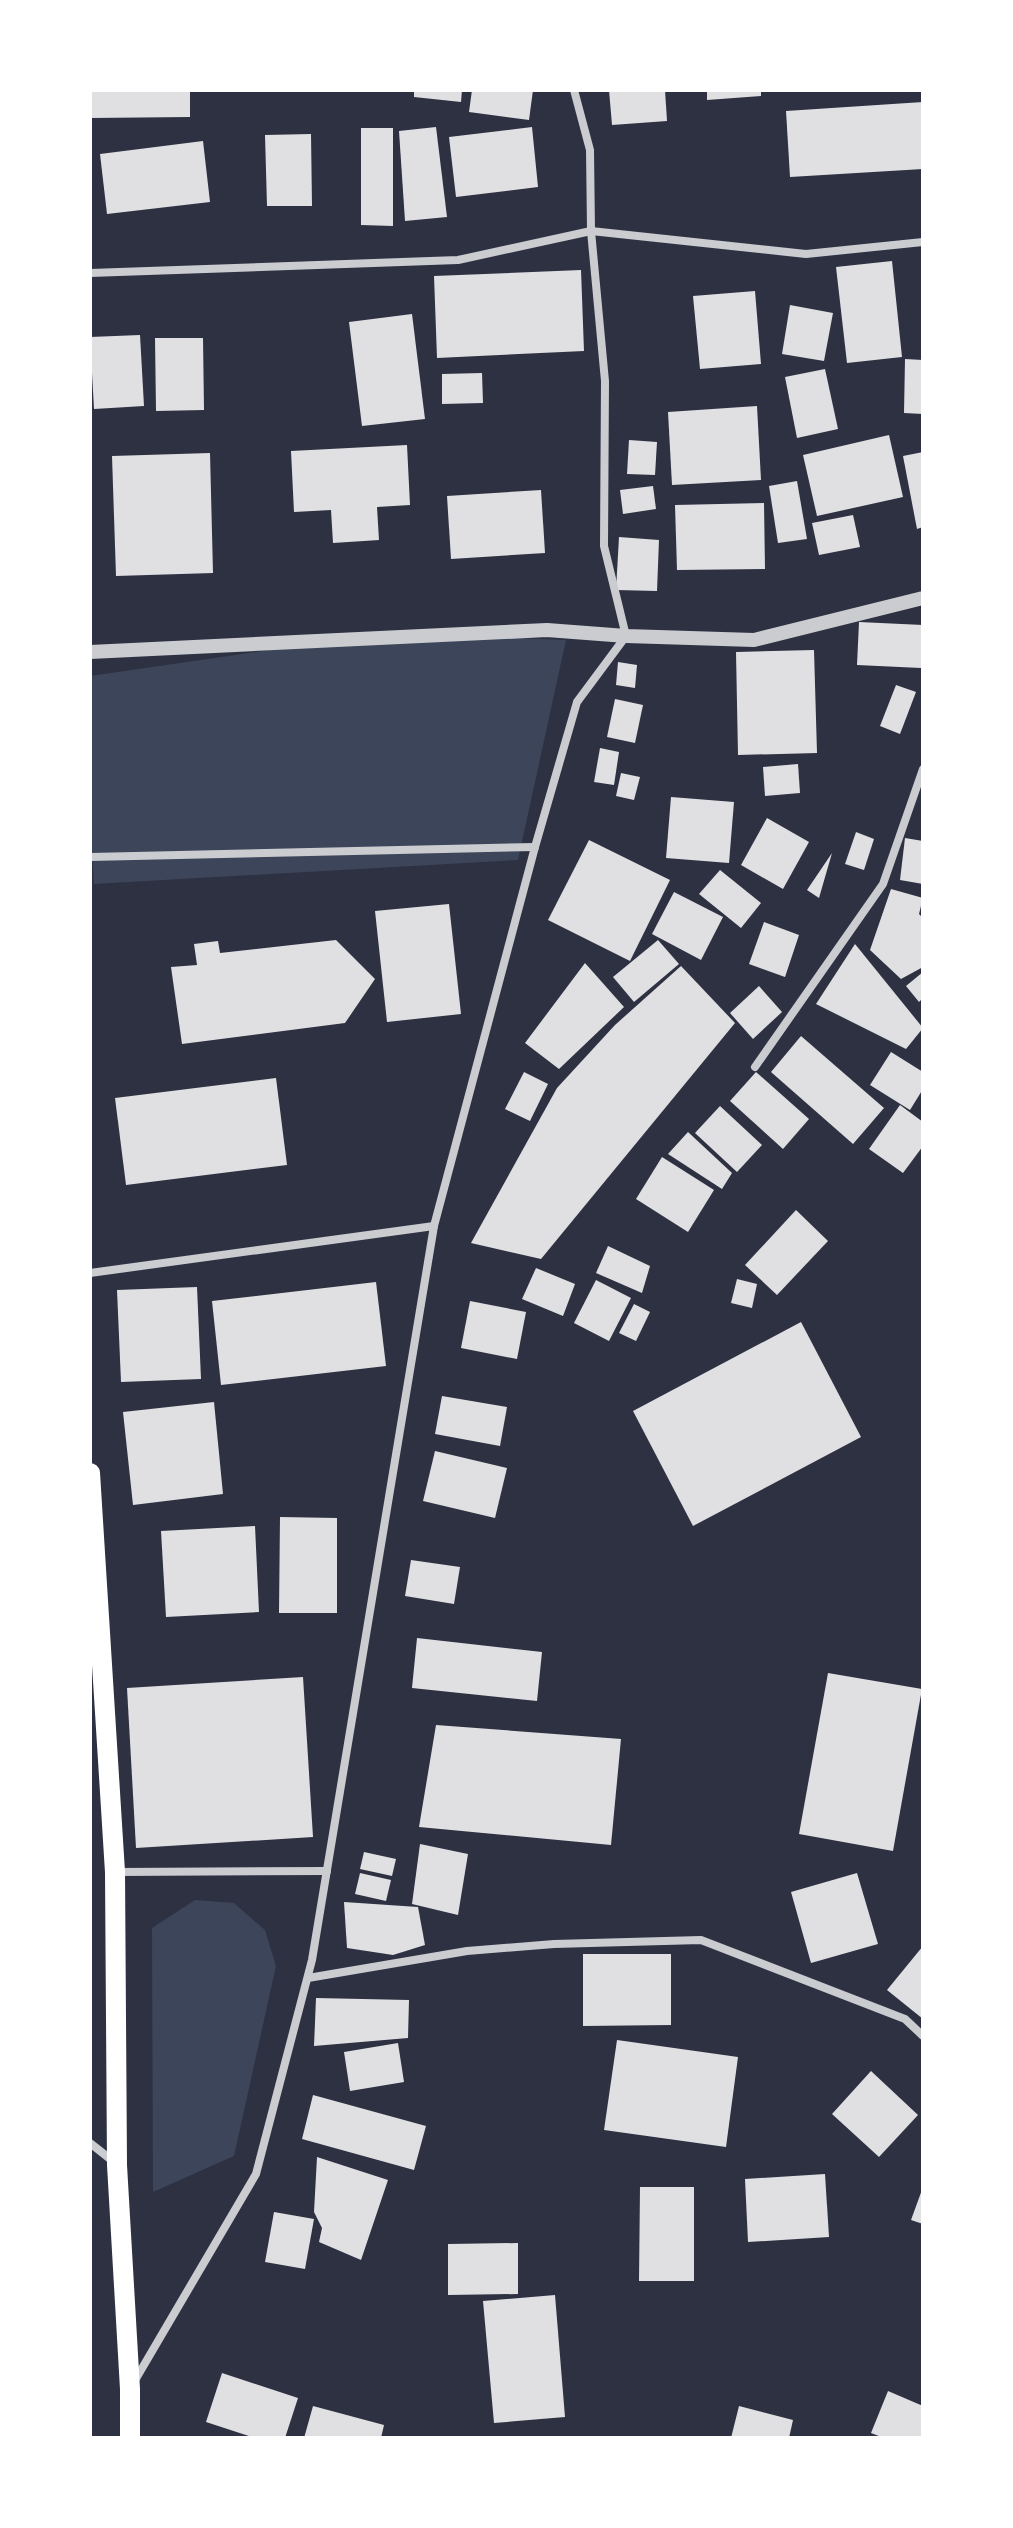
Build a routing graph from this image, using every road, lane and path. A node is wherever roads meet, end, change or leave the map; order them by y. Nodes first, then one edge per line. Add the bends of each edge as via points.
1 (574, 90) edge
2 (591, 231) junction
3 (923, 242) edge
4 (90, 273) edge
5 (923, 598) edge
6 (626, 636) junction
7 (90, 652) edge
8 (923, 769) edge
9 (535, 847) junction
10 (90, 857) edge
11 (755, 1067) dead end
12 (434, 1226) junction
13 (90, 1273) edge
14 (90, 1473) edge
15 (327, 1871) junction
16 (115, 1872) junction
17 (308, 1978) junction
18 (923, 2036) edge
19 (90, 2143) edge
20 (117, 2165) junction
21 (130, 2389) junction
22 (130, 2438) edge

1 - 2 street via 590,150
2 - 3 street via 806,254
2 - 4 street via 458,260
2 - 6 street via 605,381 604,546
5 - 6 street via 754,640
6 - 7 street via 547,630
6 - 9 street via 577,702
8 - 11 street via 883,884
9 - 10 street
9 - 12 street
12 - 13 street
12 - 15 street
14 - 16 main road
15 - 16 street
15 - 17 street
16 - 20 main road
17 - 18 street via 467,1951 701,1940 905,2019
17 - 21 street via 256,2174
19 - 20 street
20 - 21 main road
21 - 22 main road

